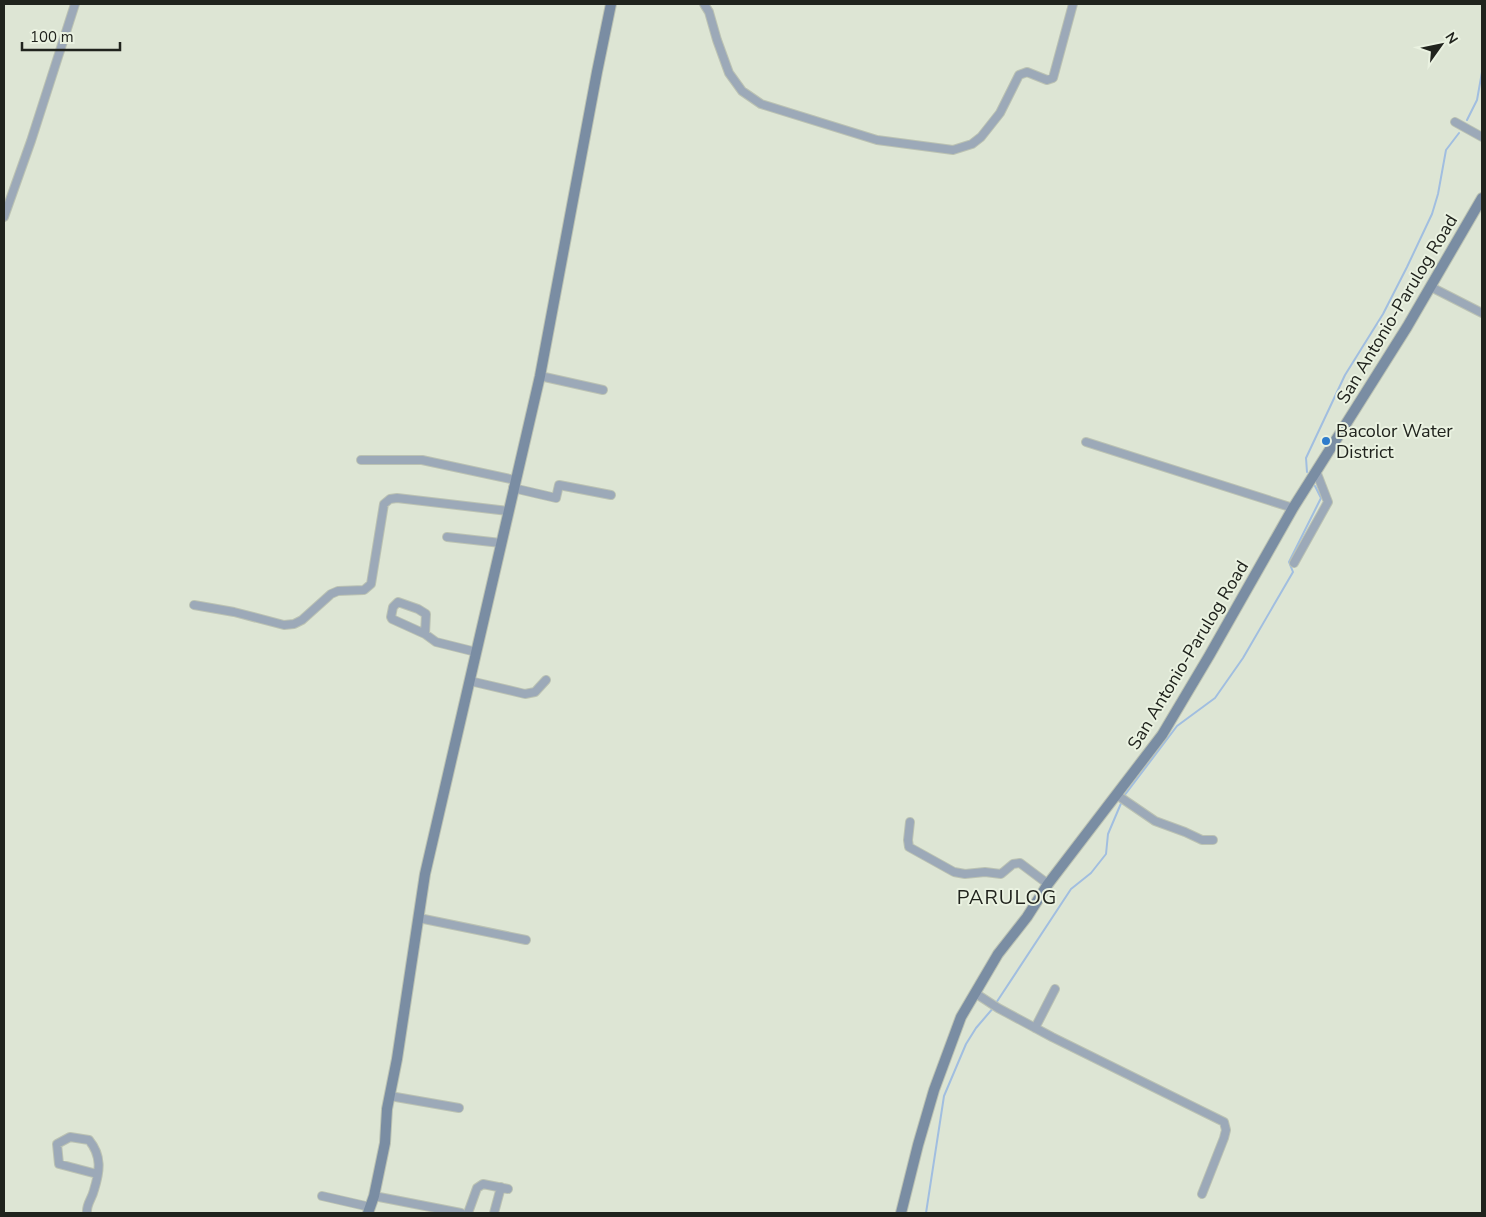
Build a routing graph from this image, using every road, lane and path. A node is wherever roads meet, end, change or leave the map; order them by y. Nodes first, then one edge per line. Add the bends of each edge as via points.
1 (75, 4) edge
2 (611, 4) edge
3 (704, 4) edge
4 (1073, 4) edge
5 (1455, 122) dead end
6 (1482, 136) edge
7 (1482, 198) edge
8 (4, 217) edge
9 (1430, 287) junction
10 (1482, 313) edge
11 (540, 376) junction
12 (603, 390) dead end
13 (1086, 442) dead end
14 (362, 460) dead end
15 (1316, 471) junction
16 (514, 484) junction
17 (612, 495) dead end
18 (1293, 508) junction
19 (508, 511) junction
20 (447, 537) dead end
21 (501, 543) junction
22 (1294, 563) dead end
23 (194, 605) dead end
24 (424, 634) junction
25 (476, 652) junction
26 (546, 680) dead end
27 (470, 681) junction
28 (1121, 798) junction
29 (910, 822) dead end
30 (1213, 840) dead end
31 (1048, 884) junction
32 (419, 918) junction
33 (526, 940) dead end
34 (1055, 989) dead end
35 (975, 993) junction
36 (1036, 1028) junction
37 (390, 1096) junction
38 (459, 1108) dead end
39 (98, 1174) junction
40 (1202, 1194) dead end
41 (322, 1196) dead end
42 (374, 1196) junction
43 (369, 1210) edge
44 (87, 1213) edge
45 (461, 1213) edge
46 (468, 1213) edge
47 (494, 1213) edge
48 (901, 1213) edge

1 - 8 street
2 - 11 street
3 - 4 street via 728,73 742,91 761,104 877,140 953,150 972,144 981,137 1006,103 1019,75 1027,72 1047,80 1053,78
5 - 6 street
7 - 9 street, San Antonio-Parulog Road
9 - 10 street
9 - 15 street, San Antonio-Parulog Road
11 - 12 street
11 - 16 street
13 - 18 street
14 - 16 street via 422,460
15 - 18 street, San Antonio-Parulog Road
15 - 22 street via 1328,502
16 - 17 street via 556,498 559,485
16 - 19 street
18 - 28 street, San Antonio-Parulog Road via 1209,656
19 - 21 street
19 - 23 street via 390,499 384,504 371,584 364,590 331,594 294,624
20 - 21 street
21 - 25 street
24 - 24 street via 426,614 398,602 395,604 392,619
24 - 25 street via 436,642
25 - 27 street
26 - 27 street via 535,692 525,694
27 - 32 street via 425,874
28 - 30 street via 1155,821 1202,840
28 - 31 street, San Antonio-Parulog Road
29 - 31 street via 910,847 954,872 1001,874 1020,862
31 - 35 street, San Antonio-Parulog Road via 998,954
32 - 33 street
32 - 37 street
34 - 36 street
35 - 36 street
35 - 48 street, San Antonio-Parulog Road via 961,1017 934,1090
36 - 40 street via 1224,1122 1224,1138
37 - 38 street
37 - 42 street
39 - 39 street via 100,1160 89,1140 70,1137 57,1144 59,1164
39 - 44 street
41 - 43 street
42 - 43 street
42 - 45 street
46 - 47 street via 477,1188 483,1184 504,1188

